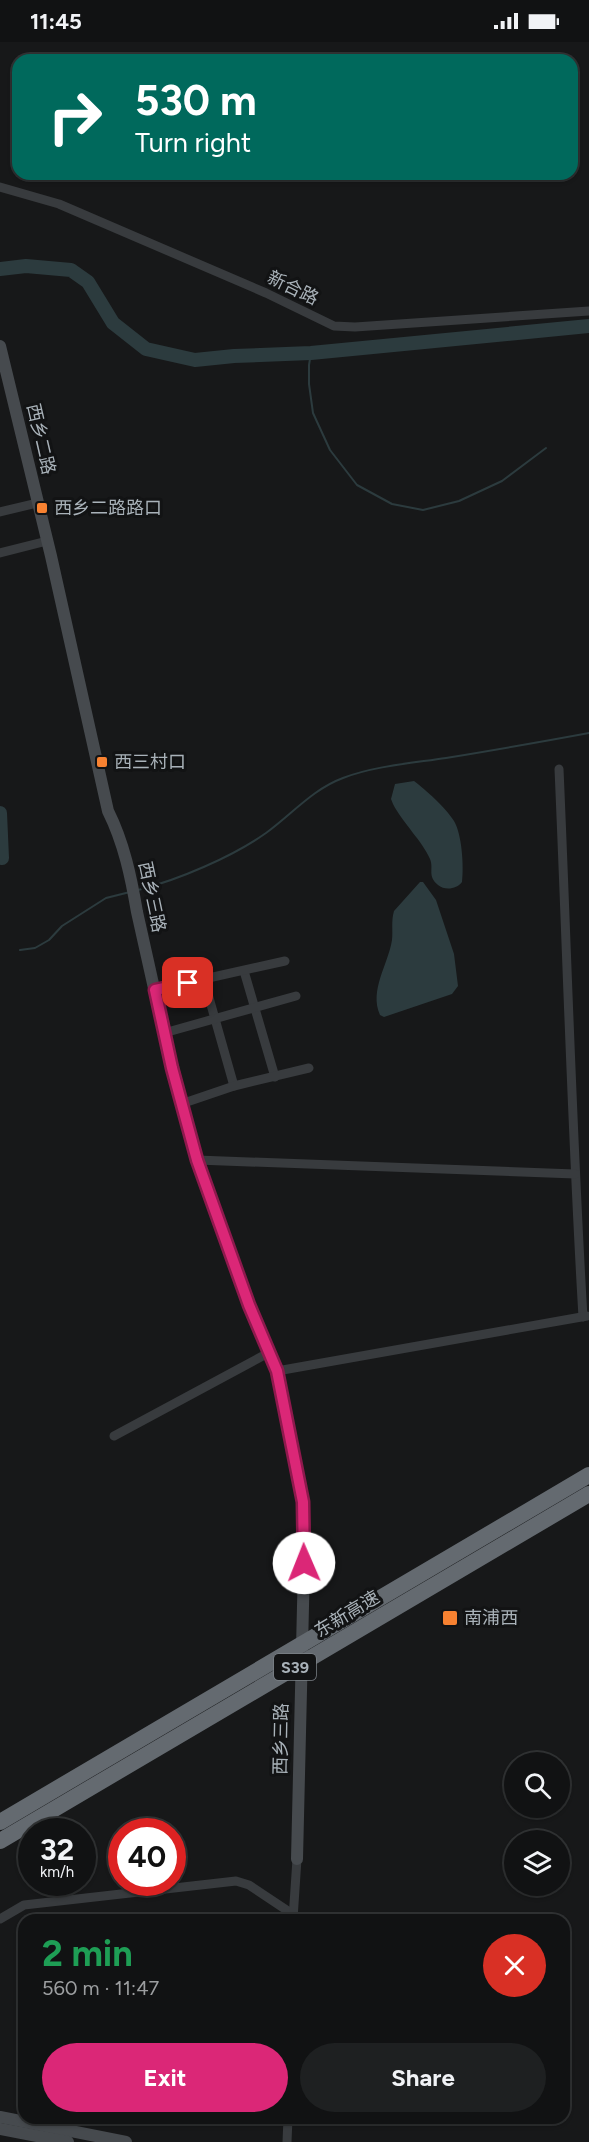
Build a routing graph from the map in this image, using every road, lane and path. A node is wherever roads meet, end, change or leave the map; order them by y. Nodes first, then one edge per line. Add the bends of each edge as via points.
1 (0, 187) edge
2 (589, 311) edge
3 (0, 346) edge
4 (37, 502) junction
5 (0, 512) edge
6 (47, 541) junction
7 (0, 553) edge
8 (559, 769) dead end
9 (285, 961) dead end
10 (244, 971) junction
11 (204, 980) junction
12 (155, 990) junction
13 (296, 996) dead end
14 (255, 1008) junction
15 (215, 1020) junction
16 (164, 1033) junction
17 (309, 1068) dead end
18 (275, 1077) junction
19 (234, 1086) junction
20 (182, 1104) junction
21 (197, 1160) junction
22 (575, 1174) junction
23 (586, 1316) edge
24 (270, 1352) junction
25 (277, 1371) junction
26 (114, 1436) dead end
27 (589, 1475) edge
28 (589, 1494) edge
29 (0, 1822) edge
30 (0, 1841) edge
31 (297, 1859) joint
32 (289, 1914) edge
33 (294, 1914) edge
34 (0, 1919) edge
35 (0, 2117) edge
36 (18, 2121) edge
37 (35, 2124) edge
38 (288, 2124) edge
39 (0, 2129) edge
40 (68, 2142) edge
41 (126, 2142) edge
42 (287, 2142) edge

1 - 2 street, 新合路 via 59,204 334,326
3 - 4 street, 西乡二路
4 - 5 street
4 - 6 street, 西乡二路
6 - 7 street
6 - 12 street, 西乡三路 via 108,810 119,833
8 - 22 street
9 - 10 street
10 - 11 street
10 - 14 street
11 - 12 street
11 - 15 street
12 - 16 street, 西乡三路
13 - 14 street
14 - 15 street
14 - 18 street
15 - 16 street
15 - 19 street
16 - 20 street, 西乡三路
17 - 18 street
18 - 19 street
19 - 20 street
20 - 21 street, 西乡三路
21 - 22 street
21 - 24 street, 西乡三路
22 - 23 street
23 - 25 street
24 - 25 street, 西乡三路
24 - 26 street
25 - 31 street, 西乡三路 via 303,1502
27 - 29 highway, 东新高速 / S39, bridge
28 - 30 highway, 东新高速 / S39, bridge
31 - 33 street
32 - 34 street via 249,1885 236,1881 24,1905
35 - 36 street
37 - 41 street
38 - 42 street
39 - 40 street

